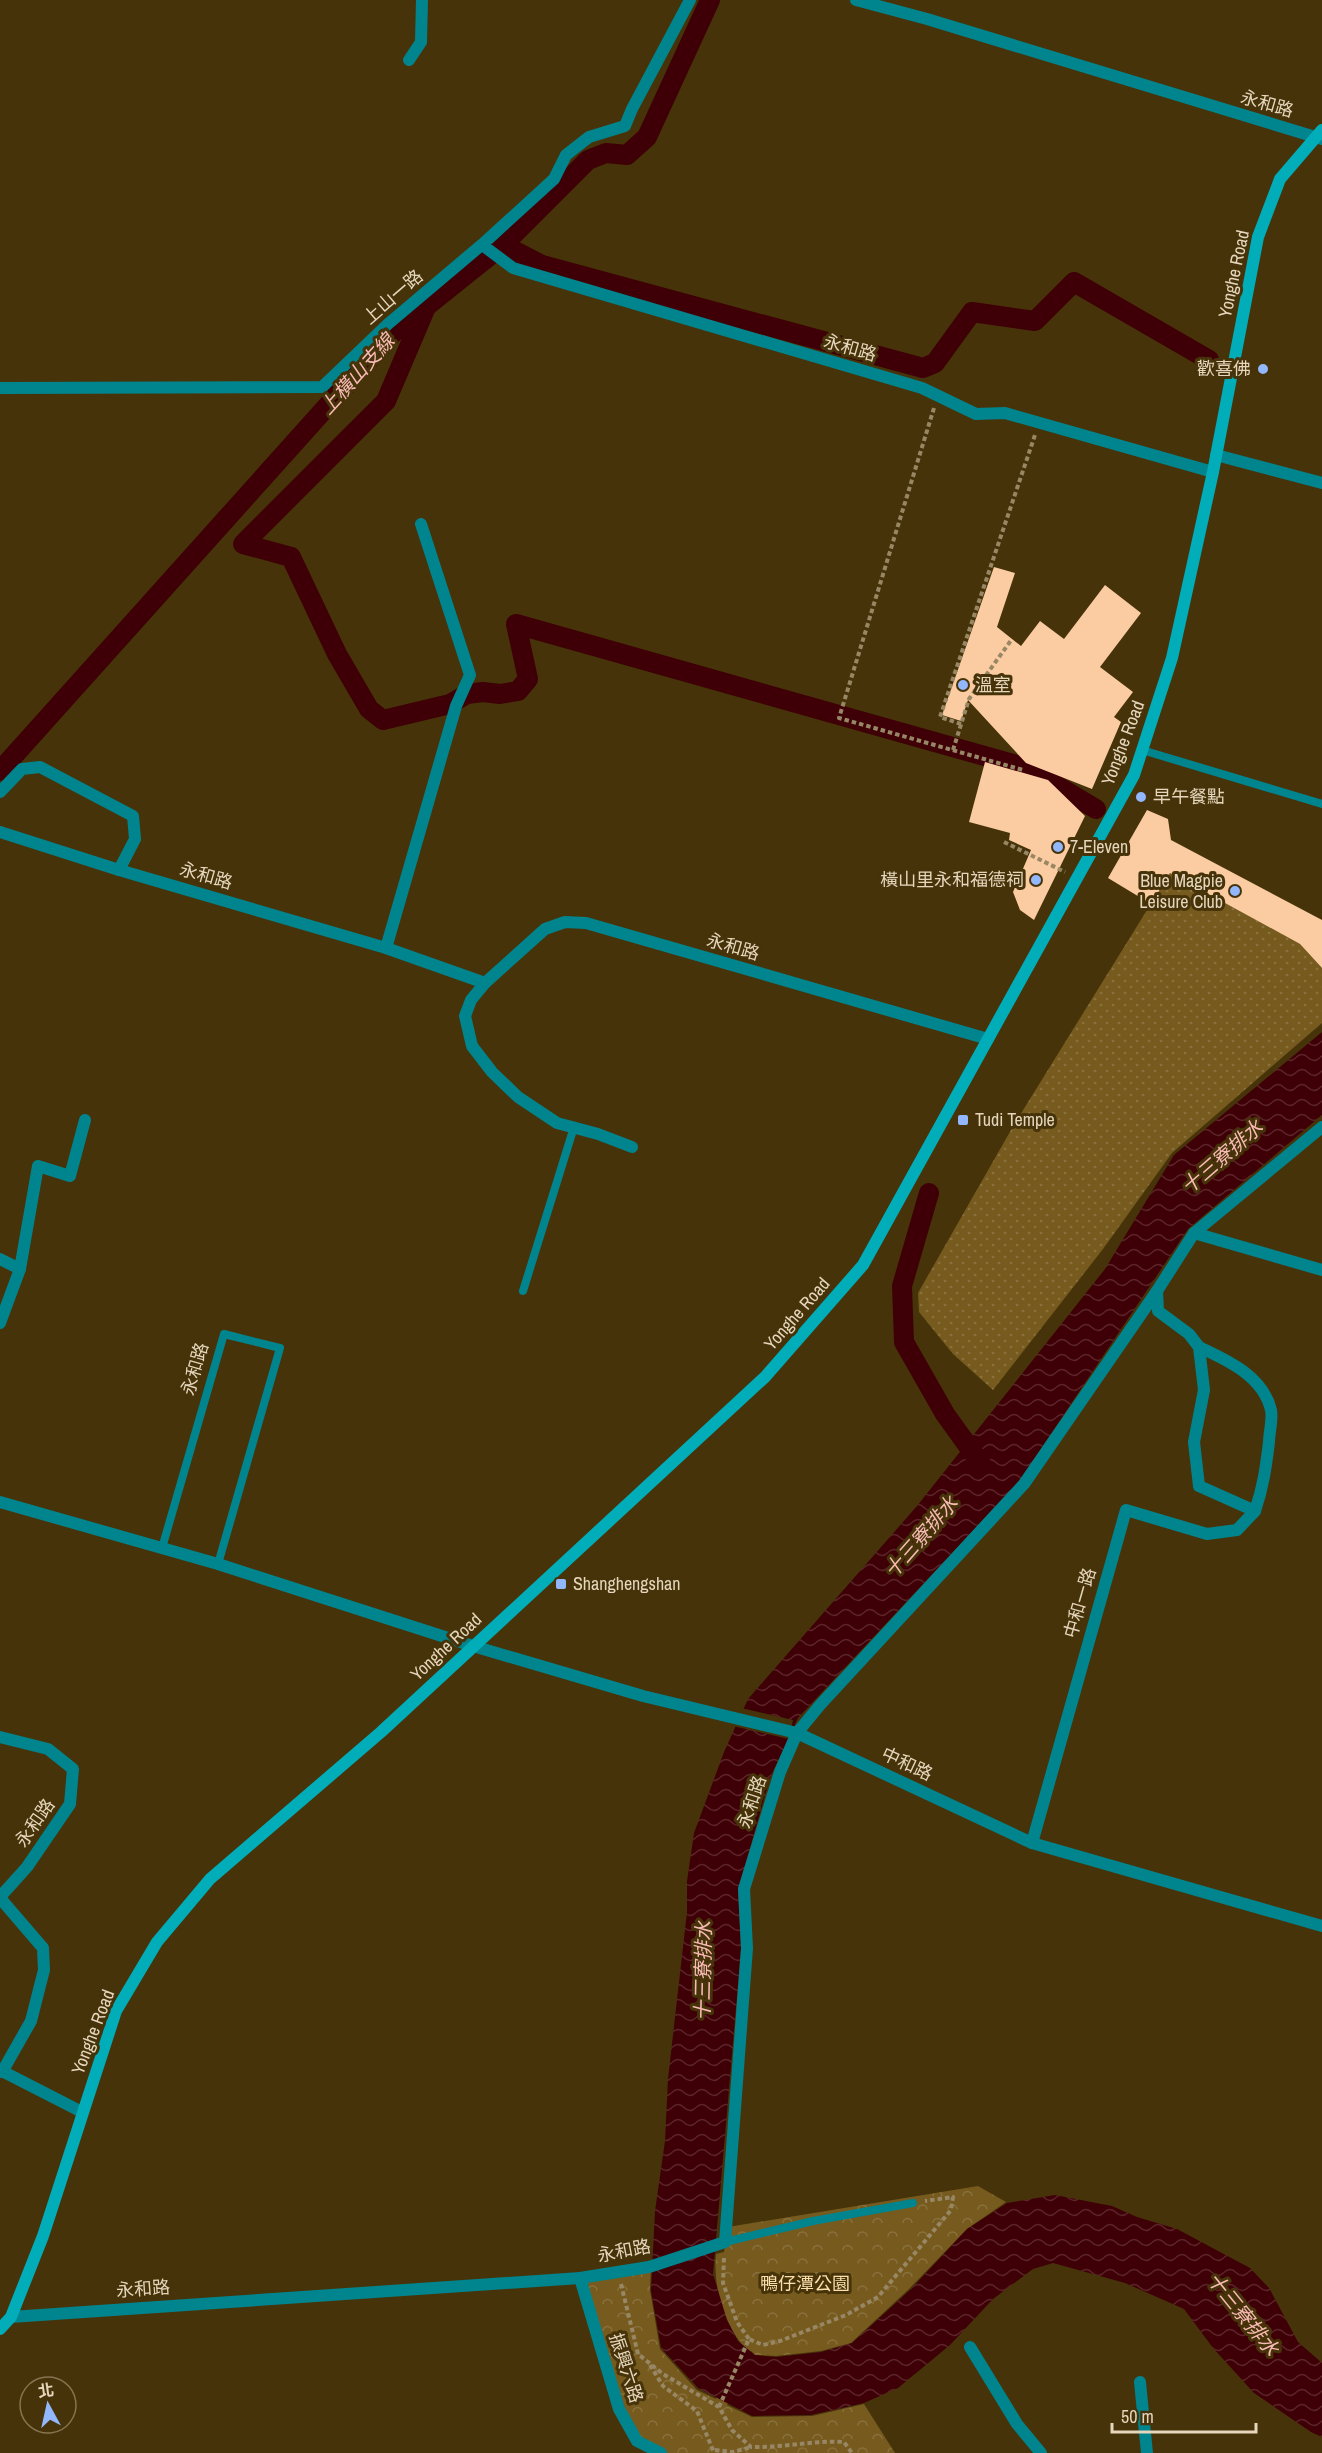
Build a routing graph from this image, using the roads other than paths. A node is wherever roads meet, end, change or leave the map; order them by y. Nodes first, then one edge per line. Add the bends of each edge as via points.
1 (422, 0) edge
2 (690, 0) edge
3 (856, 0) edge
4 (409, 60) dead end
5 (1319, 135) edge
6 (486, 245) junction
7 (0, 388) edge
8 (1216, 455) junction
9 (1213, 472) junction
10 (1322, 483) edge
11 (421, 524) dead end
12 (1142, 750) junction
13 (0, 792) edge
14 (1322, 804) edge
15 (0, 832) edge
16 (119, 870) junction
17 (386, 948) junction
18 (485, 983) junction
19 (988, 1039) junction
20 (85, 1120) dead end
21 (574, 1127) junction
22 (1322, 1127) edge
23 (632, 1147) dead end
24 (1194, 1233) junction
25 (0, 1259) edge
26 (20, 1269) junction
27 (1322, 1270) edge
28 (523, 1291) dead end
29 (1157, 1292) junction
30 (0, 1323) edge
31 (1199, 1347) junction
32 (0, 1502) edge
33 (1256, 1511) junction
34 (162, 1548) junction
35 (218, 1564) junction
36 (473, 1646) junction
37 (794, 1732) junction
38 (0, 1737) edge
39 (1032, 1843) junction
40 (0, 1897) edge
41 (1322, 1926) edge
42 (1, 2071) edge
43 (82, 2112) junction
44 (913, 2203) road end
45 (724, 2242) junction
46 (580, 2278) junction
47 (10, 2317) junction
48 (0, 2329) edge
49 (970, 2347) dead end
50 (1140, 2382) dead end
51 (661, 2453) edge
52 (1041, 2453) edge
53 (1147, 2453) edge

1 - 4 street via 421,42
2 - 6 street, 上山一路 via 625,126 589,137 566,155 554,180
3 - 5 street, 永和路
5 - 8 main road, Yonghe Road via 1280,179 1258,237
6 - 7 street, 上山一路 via 388,324 322,387
6 - 9 street, 永和路 via 513,268 922,388 976,414 1005,413
8 - 9 main road, Yonghe Road
8 - 10 street
9 - 12 main road, Yonghe Road via 1172,658
11 - 17 street via 470,675 456,706
12 - 14 lane
12 - 19 main road, Yonghe Road via 1134,775
13 - 16 street via 22,769 40,767 132,816 135,839
15 - 16 street, 永和路
16 - 17 street, 永和路
17 - 18 street, 永和路
18 - 19 street, 永和路 via 545,929 565,922 586,923
18 - 21 street, 永和路 via 471,1000 465,1016 472,1046 518,1097 557,1123
19 - 36 main road, Yonghe Road via 863,1265 765,1377
20 - 26 street via 70,1176 38,1166
21 - 23 street, 永和路
21 - 28 lane
22 - 24 street, 永和路
24 - 27 street
24 - 29 street, 永和路
25 - 26 street
26 - 30 street
29 - 31 street via 1158,1311 1189,1334
29 - 37 street, 永和路 via 1024,1484
31 - 33 street via 1232,1362 1250,1377 1264,1392 1271,1411 1265,1480
31 - 33 street via 1204,1390 1194,1442 1199,1486
32 - 34 street
33 - 39 street, 中和一路 via 1237,1530 1207,1534 1126,1510
34 - 35 street
34 - 35 lane, 永和路 via 224,1334 280,1348
35 - 36 street
36 - 37 street, 中和路 via 643,1695
36 - 43 main road, Yonghe Road via 381,1732 210,1879 164,1933 116,2011
37 - 39 street, 中和路
37 - 45 street, 永和路 via 744,1889 747,1948
38 - 40 street, 永和路 via 48,1749 73,1769 70,1804 27,1867
39 - 41 street, 中和路
40 - 42 street, 永和路 via 43,1948 44,1970 31,2021
42 - 43 street, 永和路
43 - 47 main road, Yonghe Road via 43,2236
44 - 45 lane
45 - 46 street, 永和路 via 649,2267
46 - 47 street, 永和路
46 - 51 street, 振興六路 via 619,2409 637,2441
47 - 48 main road, Yonghe Road
49 - 52 street via 1017,2424
50 - 53 street

